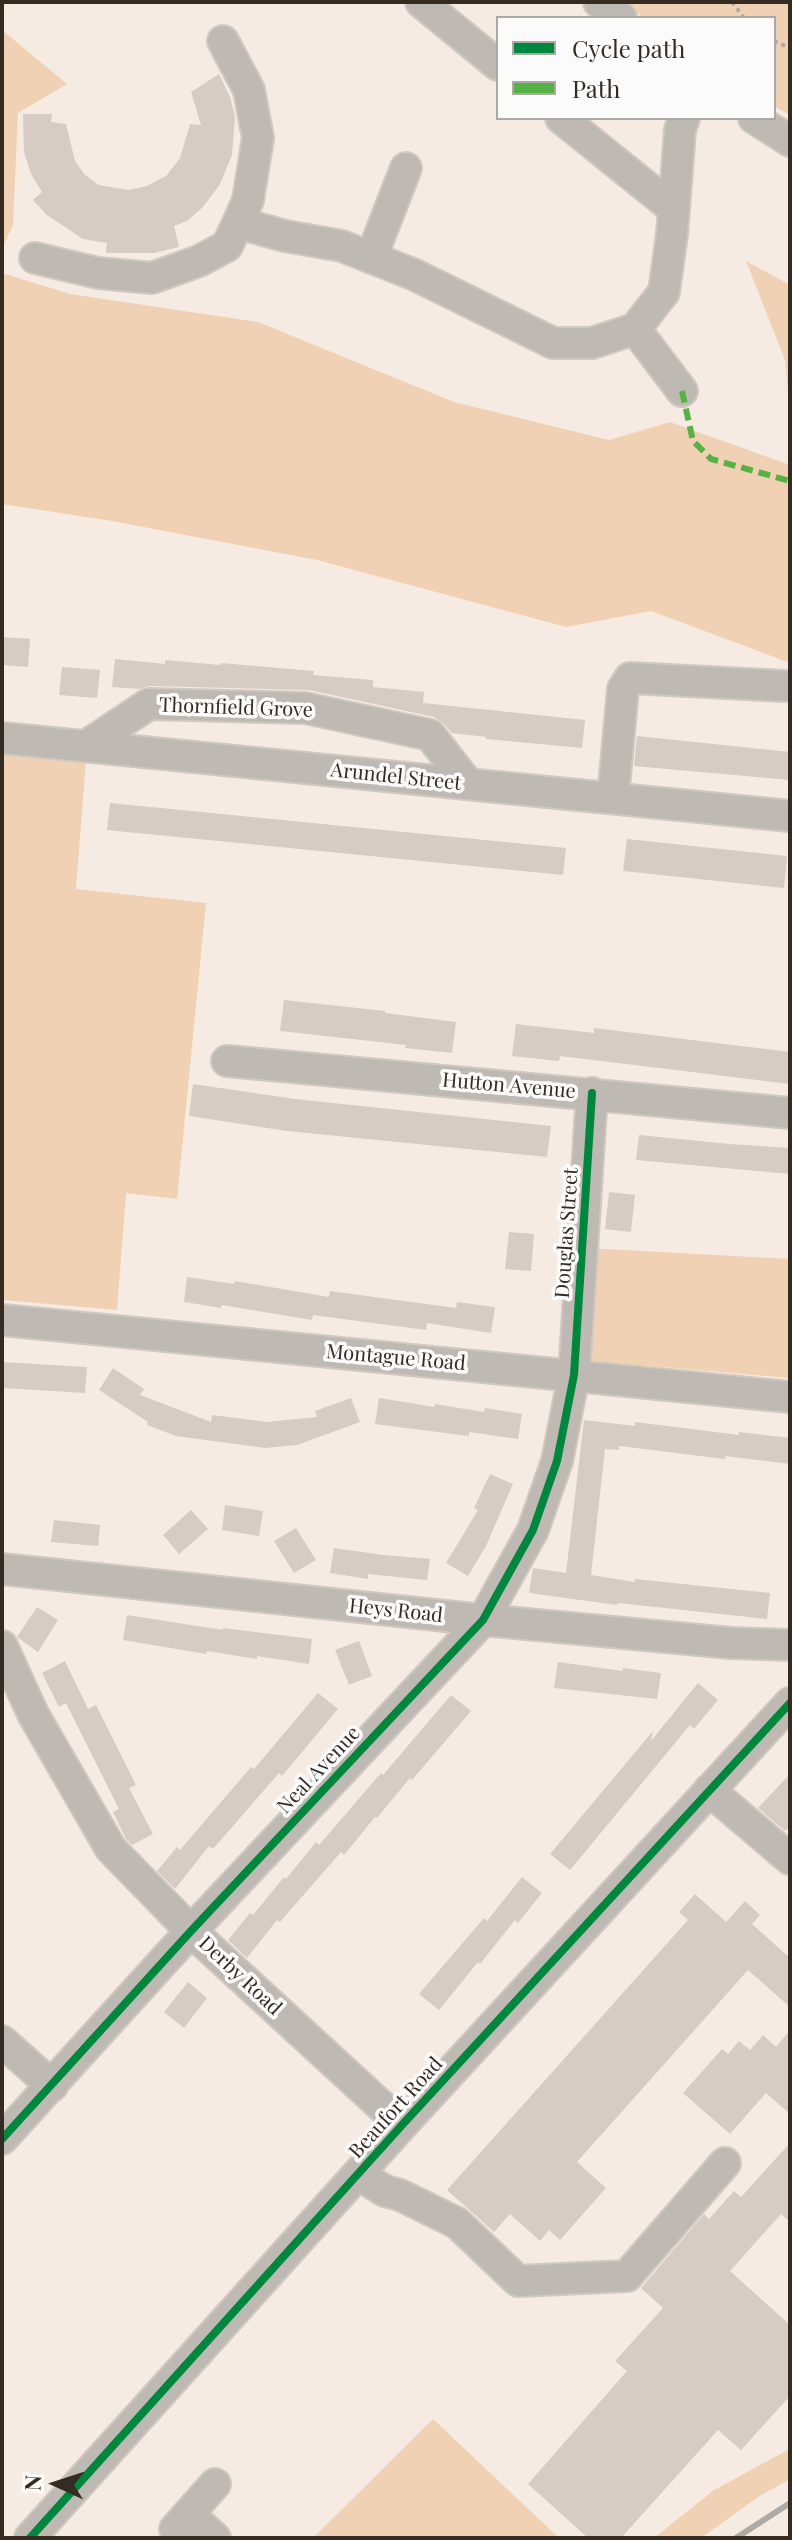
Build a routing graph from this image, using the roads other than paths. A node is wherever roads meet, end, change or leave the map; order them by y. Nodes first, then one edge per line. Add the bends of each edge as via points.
1 (421, 2) edge
2 (599, 2) edge
3 (618, 16) edge
4 (223, 41) dead end
5 (496, 63) edge
6 (563, 120) edge
7 (683, 120) edge
8 (757, 120) edge
9 (790, 141) edge
10 (406, 168) dead end
11 (674, 209) junction
12 (238, 223) junction
13 (35, 258) dead end
14 (371, 258) junction
15 (635, 329) junction
16 (682, 391) dead end
17 (784, 686) dead end
18 (2, 738) edge
19 (86, 746) junction
20 (468, 784) junction
21 (613, 798) junction
22 (790, 816) edge
23 (227, 1061) dead end
24 (592, 1093) junction
25 (790, 1113) edge
26 (2, 1320) edge
27 (574, 1375) junction
28 (790, 1397) edge
29 (2, 1569) edge
30 (483, 1620) junction
31 (790, 1645) edge
32 (2, 1646) edge
33 (790, 1703) edge
34 (709, 1790) junction
35 (790, 1859) edge
36 (191, 1931) junction
37 (2, 2041) edge
38 (52, 2086) junction
39 (402, 2125) junction
40 (2, 2139) edge
41 (725, 2163) dead end
42 (358, 2174) junction
43 (215, 2484) dead end
44 (30, 2538) edge
45 (215, 2538) edge

1 - 5 street
2 - 3 street
4 - 12 street via 249,90 258,138 248,200
6 - 11 street
7 - 11 street
8 - 9 street
10 - 14 street
11 - 15 street via 664,292
12 - 13 street via 227,246 152,278 98,273
12 - 14 street via 342,246
14 - 15 street via 553,343 592,343
15 - 16 street
17 - 21 street via 630,678 623,689
18 - 19 street, Arundel Street
19 - 20 street, Arundel Street
19 - 20 street, Thornfield Grove via 149,704 305,708 430,735
20 - 21 street, Arundel Street
21 - 22 street, Arundel Street
23 - 24 street, Hutton Avenue
24 - 25 street, Hutton Avenue
24 - 27 street, Douglas Street
26 - 27 street, Montague Road
27 - 28 street, Montague Road
27 - 30 street, Neal Avenue via 557,1461 533,1530
29 - 30 street, Heys Road
30 - 31 street, Heys Road
30 - 36 street, Neal Avenue
32 - 36 street, Derby Road via 33,1714 111,1849
33 - 34 street, Beaufort Road
34 - 35 street
34 - 39 street, Beaufort Road
36 - 38 street, Neal Avenue
36 - 39 street, Derby Road
37 - 38 street
38 - 40 street, Neal Avenue
39 - 42 street, Beaufort Road
41 - 42 street via 627,2276 518,2281 457,2223
42 - 44 street, Beaufort Road
43 - 45 street via 182,2522

